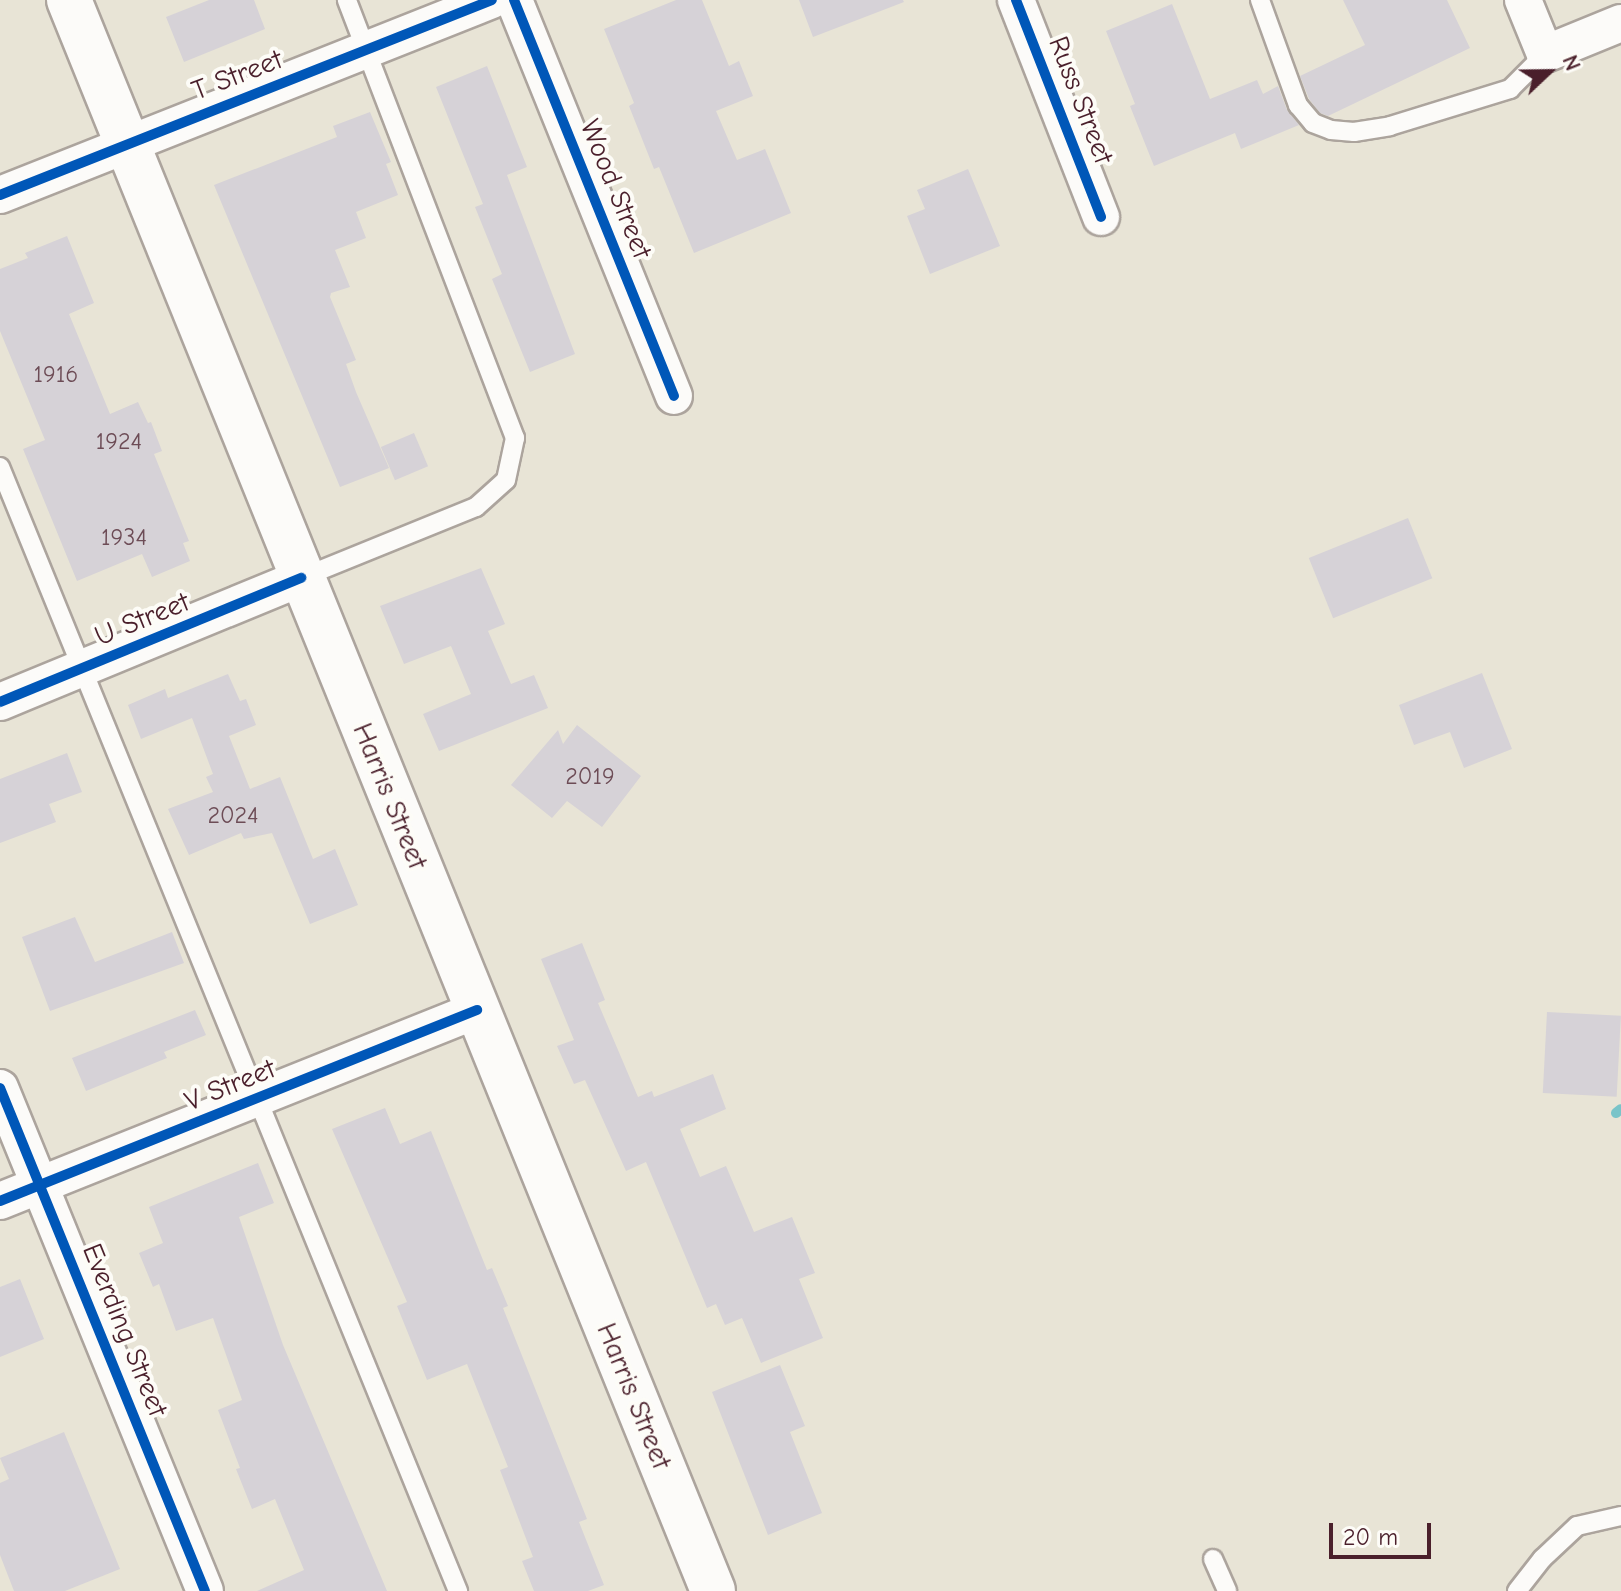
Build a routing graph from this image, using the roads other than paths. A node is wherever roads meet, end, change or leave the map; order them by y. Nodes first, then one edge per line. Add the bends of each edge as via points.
1 (69, 0) edge
2 (347, 0) edge
3 (492, 0) edge
4 (514, 0) edge
5 (1016, 0) edge
6 (1260, 0) edge
7 (1523, 0) edge
8 (1621, 23) edge
9 (367, 50) junction
10 (1545, 54) junction
11 (127, 144) junction
12 (0, 195) edge
13 (1101, 217) dead end
14 (674, 396) dead end
15 (0, 467) edge
16 (301, 578) junction
17 (81, 670) junction
18 (0, 702) edge
19 (477, 1010) junction
20 (0, 1088) edge
21 (260, 1099) junction
22 (40, 1185) junction
23 (0, 1201) edge
24 (1621, 1516) edge
25 (1213, 1559) dead end
26 (205, 1591) edge
27 (458, 1591) edge
28 (713, 1591) edge
29 (1227, 1591) edge
30 (1517, 1591) edge

1 - 11 main road, Harris Street
2 - 9 lane
3 - 9 street, T Street
4 - 14 street, Wood Street
5 - 13 street, Russ Street
6 - 10 lane via 1298,105 1313,123 1331,130 1390,126 1510,89
7 - 10 street
8 - 10 street
9 - 11 street, T Street
9 - 16 lane via 515,438 506,480 476,507
11 - 12 street, T Street
11 - 16 main road, Harris Street
15 - 17 lane
16 - 17 street, U Street
16 - 19 main road, Harris Street
17 - 18 street, U Street
17 - 21 lane
19 - 21 street, V Street
19 - 28 main road, Harris Street
20 - 22 street, Everding Street
21 - 22 street, V Street
21 - 27 lane
22 - 23 street, V Street
22 - 26 street, Everding Street
24 - 30 lane via 1577,1526
25 - 29 lane

